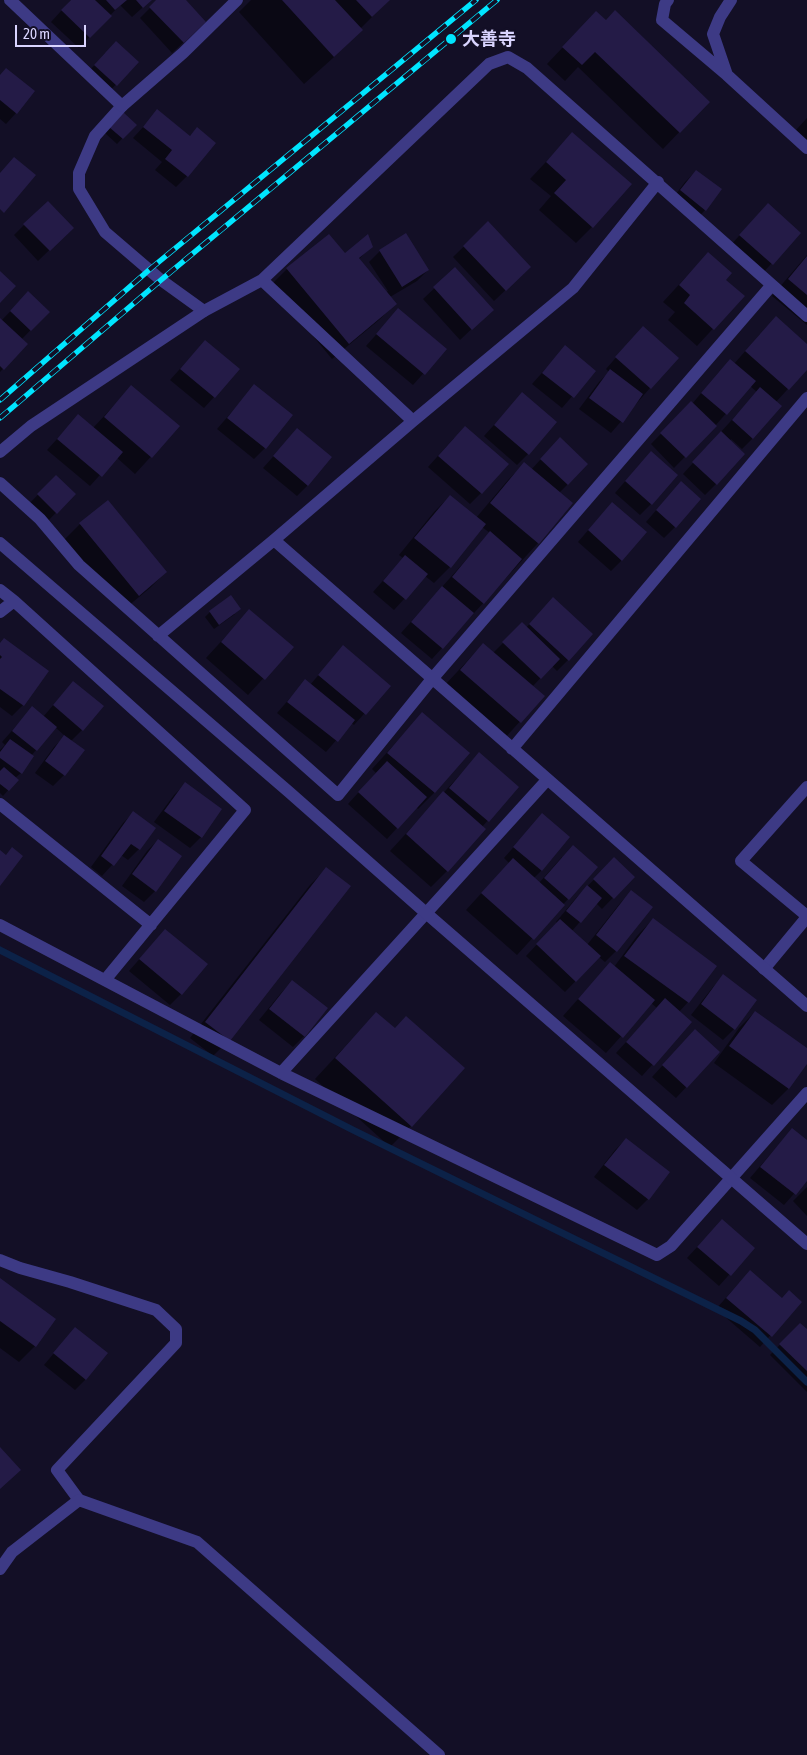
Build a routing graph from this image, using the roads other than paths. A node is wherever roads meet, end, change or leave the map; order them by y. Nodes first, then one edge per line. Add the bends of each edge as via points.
1 (10, 0) edge
2 (236, 0) edge
3 (668, 0) edge
4 (731, 0) edge
5 (727, 75) junction
6 (122, 106) junction
7 (807, 148) edge
8 (658, 182) junction
9 (262, 280) junction
10 (771, 286) junction
11 (204, 311) junction
12 (807, 316) edge
13 (807, 398) edge
14 (413, 421) junction
15 (0, 452) edge
16 (0, 483) edge
17 (274, 540) junction
18 (0, 543) edge
19 (0, 590) edge
20 (14, 601) junction
21 (0, 612) edge
22 (158, 636) junction
23 (432, 679) junction
24 (512, 749) junction
25 (547, 780) junction
26 (807, 787) edge
27 (0, 804) edge
28 (426, 913) junction
29 (807, 916) edge
30 (0, 925) edge
31 (151, 925) junction
32 (764, 969) junction
33 (105, 980) junction
34 (807, 1006) edge
35 (282, 1073) junction
36 (807, 1093) edge
37 (732, 1178) junction
38 (807, 1244) edge
39 (0, 1260) edge
40 (79, 1500) junction
41 (0, 1569) edge
42 (439, 1755) edge

1 - 6 street
2 - 6 street via 183,53
3 - 5 street via 664,4 662,20
4 - 5 street via 713,34
5 - 7 street
6 - 11 street via 95,136 79,173 79,189 105,232 161,280
8 - 9 street via 527,68 508,57 489,64
8 - 10 street
8 - 14 street via 573,288
9 - 11 street
9 - 14 street
10 - 12 street
10 - 23 street
11 - 15 street via 31,426
13 - 24 street
14 - 17 street
16 - 22 street via 40,518 79,565
17 - 22 street
17 - 23 street
18 - 28 street
19 - 20 street
20 - 21 street
20 - 31 street via 245,810
22 - 23 street via 338,795
23 - 24 street
24 - 25 street
25 - 28 street
25 - 32 street
26 - 29 street via 741,861
27 - 31 street
28 - 35 street
28 - 37 street
29 - 32 street
30 - 33 street
31 - 33 street
32 - 34 street
33 - 35 street
35 - 37 street via 657,1255 671,1246
36 - 37 street
37 - 38 street
39 - 40 street via 156,1310 176,1329 176,1343 57,1470
40 - 41 street via 12,1552
40 - 42 street via 197,1542

